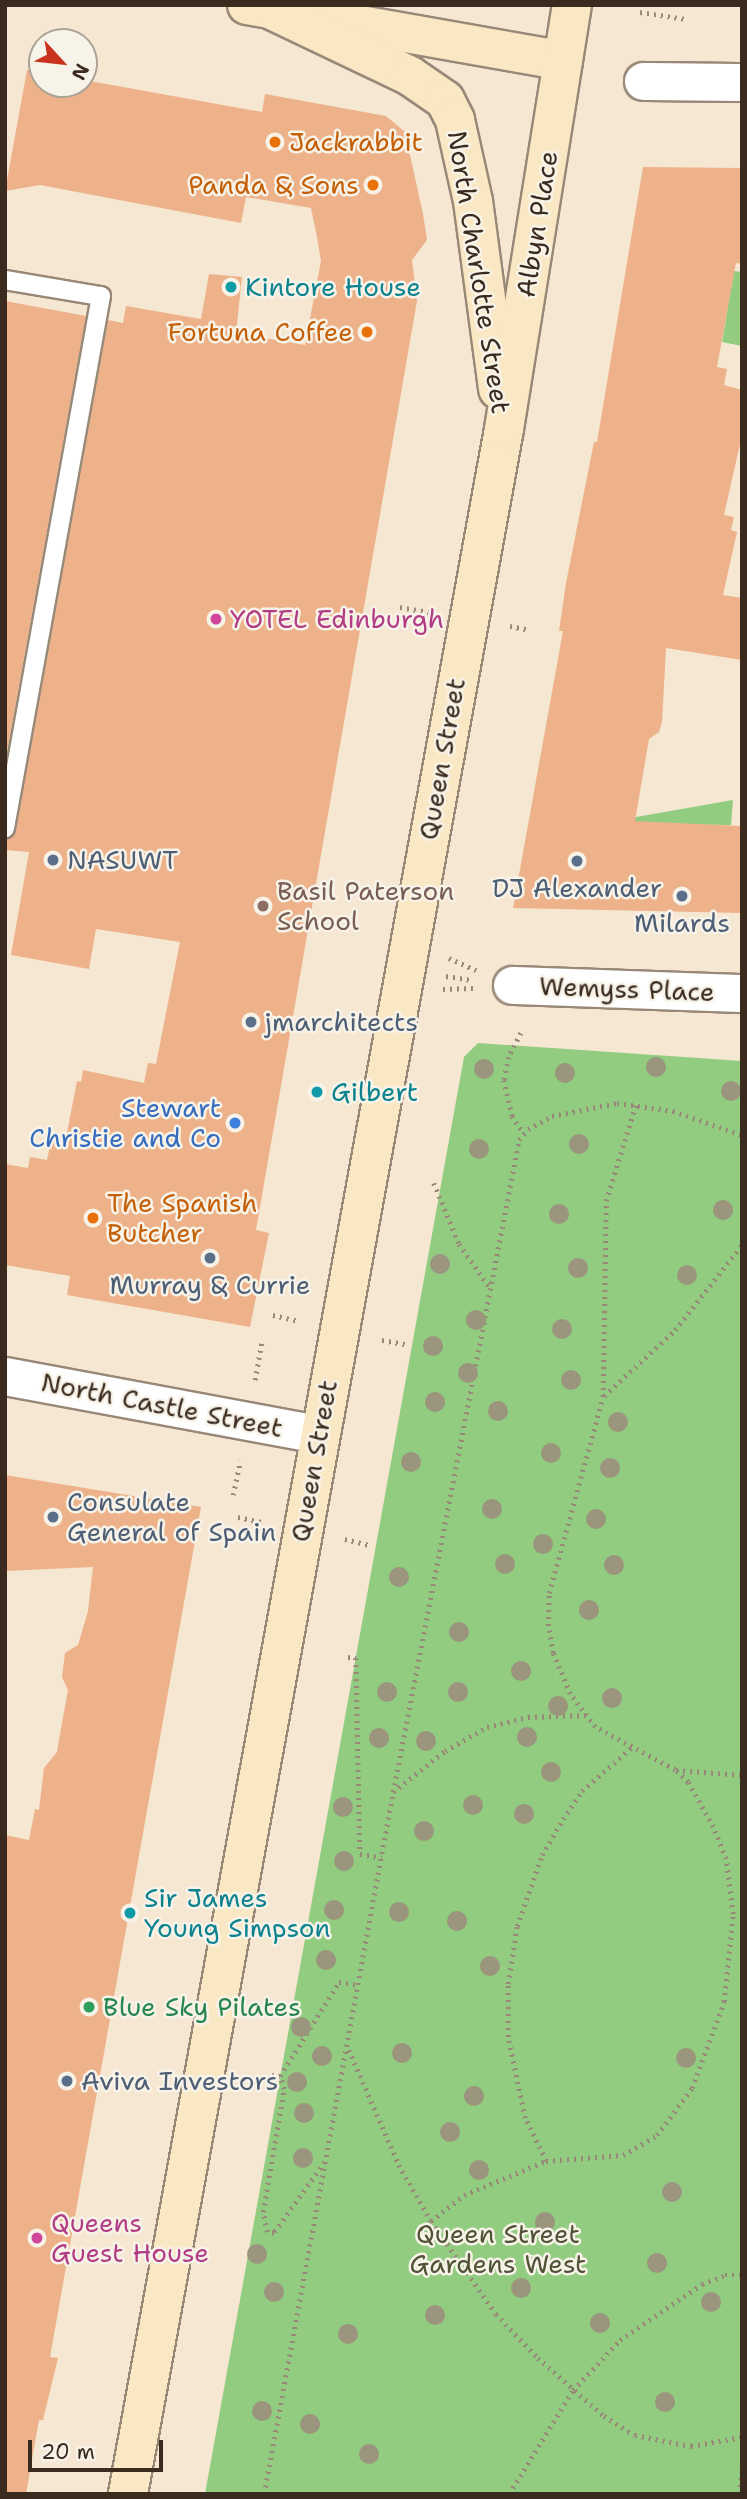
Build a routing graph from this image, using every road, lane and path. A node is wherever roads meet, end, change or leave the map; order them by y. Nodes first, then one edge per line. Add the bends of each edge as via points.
1 (572, 5) edge
2 (261, 8) edge
3 (640, 12) dead end
4 (686, 19) dead end
5 (563, 61) junction
6 (642, 81) dead end
7 (742, 82) edge
8 (5, 280) edge
9 (503, 429) junction
10 (5, 828) edge
11 (404, 967) junction
12 (512, 985) junction
13 (742, 993) edge
14 (521, 1033) dead end
15 (636, 1104) junction
16 (524, 1133) junction
17 (742, 1135) edge
18 (434, 1183) dead end
19 (742, 1245) edge
20 (491, 1288) junction
21 (5, 1376) edge
22 (603, 1397) junction
23 (318, 1434) junction
24 (348, 1657) dead end
25 (586, 1715) junction
26 (632, 1747) junction
27 (675, 1770) junction
28 (742, 1775) edge
29 (393, 1792) junction
30 (382, 1858) junction
31 (359, 1985) junction
32 (349, 2049) junction
33 (272, 2075) dead end
34 (280, 2076) junction
35 (328, 2158) junction
36 (546, 2161) junction
37 (431, 2221) junction
38 (742, 2275) edge
39 (573, 2390) junction
40 (742, 2437) edge
41 (742, 2470) edge
42 (128, 2494) edge
43 (264, 2494) edge
44 (509, 2494) edge
45 (739, 2494) edge

1 - 5 street, Albyn Place
2 - 5 street, North Charlotte Street
2 - 9 street, North Charlotte Street via 410,76 445,100 455,121 473,201
3 - 4 path
5 - 9 street, Albyn Place
6 - 7 street
8 - 10 lane via 101,296
9 - 11 street, Queen Street
11 - 12 path
11 - 12 path
11 - 12 path
11 - 23 street, Queen Street
12 - 13 street, Wemyss Place
14 - 16 path via 504,1080 512,1116
15 - 16 path via 572,1109
15 - 17 path
15 - 22 path via 607,1201
16 - 20 path
18 - 20 path via 459,1244
19 - 22 path via 675,1330
20 - 29 path
21 - 23 street, North Castle Street
22 - 25 path via 549,1592 553,1654 570,1694
23 - 42 street, Queen Street
24 - 30 path via 356,1658 360,1854
25 - 26 path via 595,1727
25 - 29 path via 528,1717 487,1727 445,1751
26 - 27 path
26 - 36 path via 582,1791 563,1819 542,1855 517,1926 508,1983 510,2046 525,2118
27 - 28 path
27 - 36 path via 700,1801 728,1868 733,1942 717,2030 692,2088 657,2135 623,2155
29 - 30 path
30 - 31 path
31 - 32 path
31 - 34 path via 339,1982
32 - 35 path
32 - 37 path via 399,2165
33 - 34 path
34 - 35 path via 284,2089 263,2212 269,2234
35 - 43 path
36 - 37 path via 464,2195
37 - 39 path via 496,2314
38 - 39 path via 716,2278 663,2308 620,2340
39 - 40 path via 604,2416 645,2439 691,2446
39 - 44 path
41 - 45 path

